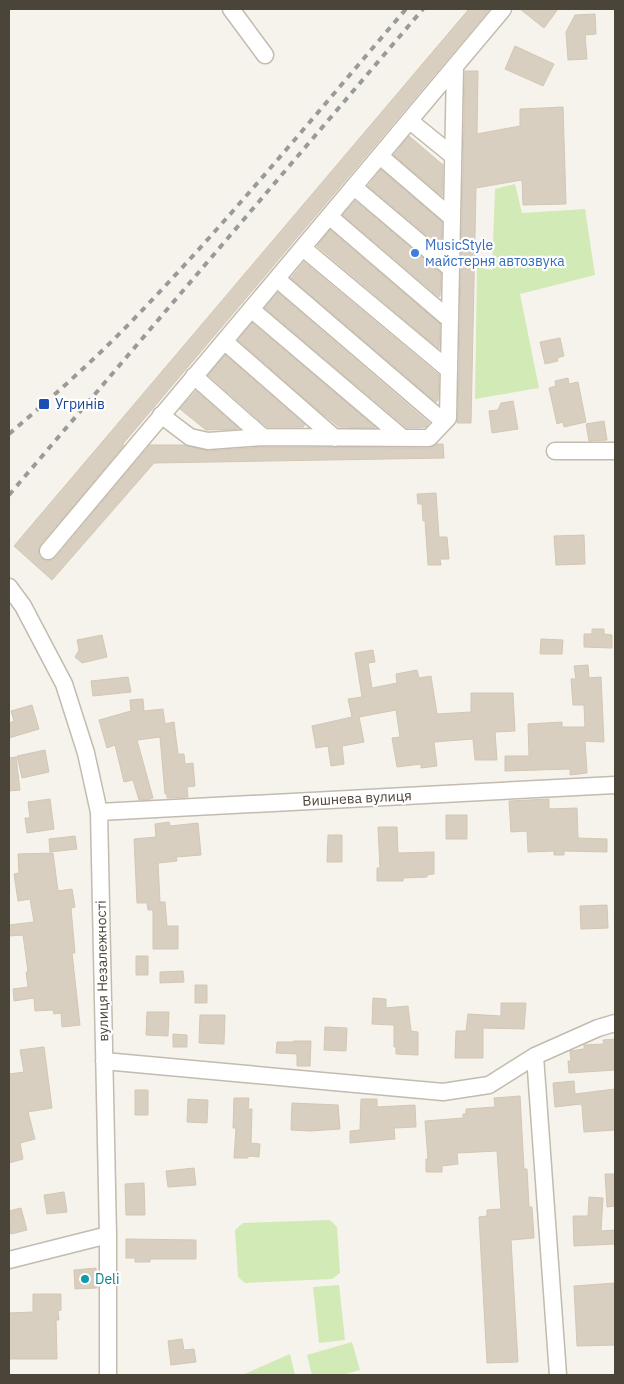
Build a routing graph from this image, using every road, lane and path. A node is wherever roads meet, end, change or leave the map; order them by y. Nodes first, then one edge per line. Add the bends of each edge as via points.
1 (231, 9) edge
2 (503, 9) edge
3 (265, 55) dead end
4 (454, 68) junction
5 (410, 121) junction
6 (380, 156) junction
7 (453, 156) junction
8 (354, 187) junction
9 (329, 216) junction
10 (451, 217) junction
11 (302, 248) junction
12 (450, 268) junction
13 (276, 279) junction
14 (251, 309) junction
15 (449, 319) junction
16 (224, 341) junction
17 (449, 370) junction
18 (194, 376) junction
19 (161, 415) junction
20 (444, 422) junction
21 (263, 437) junction
22 (335, 438) junction
23 (403, 438) junction
24 (555, 451) dead end
25 (615, 451) edge
26 (48, 550) dead end
27 (9, 587) edge
28 (615, 785) edge
29 (99, 812) junction
30 (615, 1023) edge
31 (535, 1056) junction
32 (104, 1061) junction
33 (108, 1235) junction
34 (9, 1260) edge
35 (108, 1375) edge
36 (558, 1375) edge

1 - 3 street
2 - 4 street
4 - 5 street
4 - 7 street
5 - 6 street
5 - 7 street
6 - 8 street
6 - 10 street
7 - 10 street
8 - 9 street
8 - 12 street
9 - 11 street
9 - 15 street
10 - 12 street
11 - 13 street
11 - 17 street
12 - 15 street
13 - 14 street
13 - 20 street
14 - 16 street
14 - 23 street
15 - 17 street
16 - 18 street
16 - 22 street
17 - 20 street via 448,418
18 - 19 street
18 - 21 street
19 - 21 street via 190,437 208,441
19 - 26 street
20 - 23 street via 429,438
21 - 22 street
22 - 23 street
24 - 25 street
27 - 29 street, вулиця Незалежності via 23,606 64,684 86,754
28 - 29 street, Вишнева вулиця
29 - 32 street, вулиця Незалежності
30 - 31 street
31 - 32 street via 490,1085 444,1092
31 - 36 street
32 - 33 street, вулиця Незалежності
33 - 34 street
33 - 35 street, вулиця Незалежності

